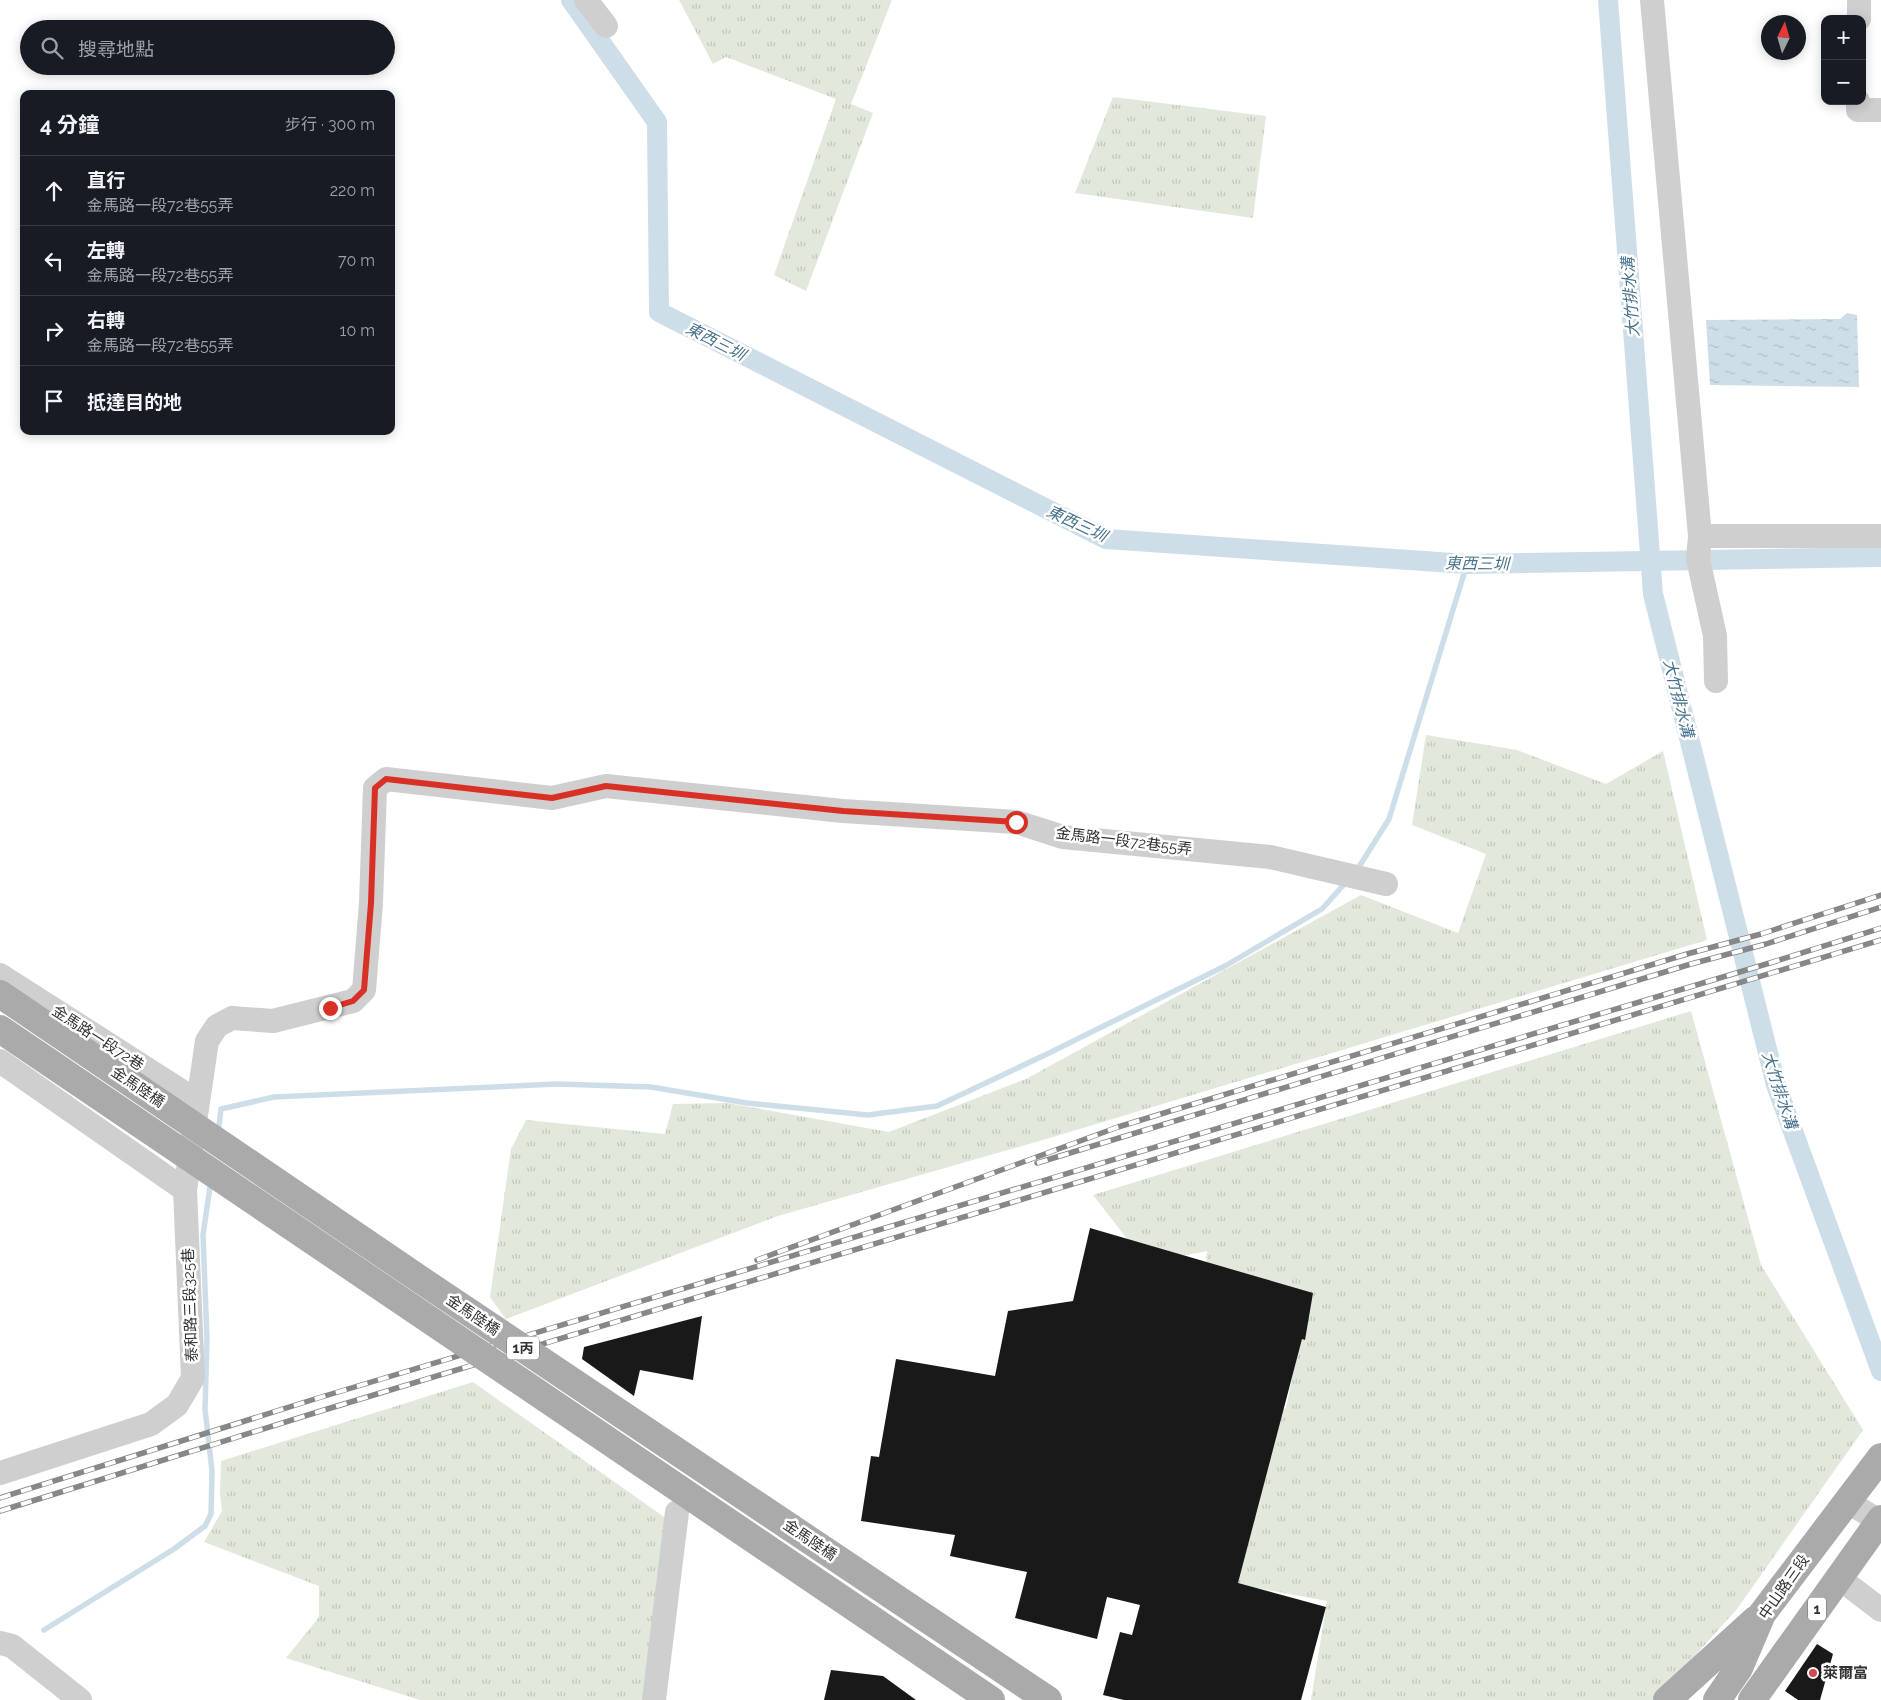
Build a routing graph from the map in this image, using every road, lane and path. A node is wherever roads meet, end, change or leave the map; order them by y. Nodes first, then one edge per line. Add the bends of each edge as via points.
1 (586, 0) edge
2 (1652, 0) edge
3 (1859, 0) edge
4 (1859, 15) edge
5 (606, 26) dead end
6 (1700, 536) junction
7 (1881, 536) edge
8 (1716, 681) dead end
9 (1386, 884) dead end
10 (0, 975) edge
11 (0, 994) edge
12 (0, 1029) edge
13 (0, 1061) edge
14 (197, 1101) junction
15 (185, 1190) junction
16 (1881, 1457) edge
17 (0, 1473) edge
18 (1855, 1492) junction
19 (678, 1512) dead end
20 (1881, 1522) edge
21 (1839, 1578) junction
22 (1881, 1610) edge
23 (1762, 1614) junction
24 (0, 1643) edge
25 (80, 1700) edge
26 (654, 1700) edge
27 (991, 1700) edge
28 (1048, 1700) edge
29 (1667, 1700) edge
30 (1717, 1700) edge
31 (1752, 1700) edge

1 - 5 street
2 - 6 street
3 - 4 street
6 - 7 street
6 - 8 street via 1698,559 1715,636
9 - 14 street, 金馬路一段72巷55弄 via 1270,857 1063,837 1016,822 843,811 606,786 552,798 386,779 375,788 364,990 353,1001 311,1012 273,1021 232,1018 217,1026 207,1041
10 - 14 street, 金馬路一段72巷
11 - 28 main road, 金馬陸橋 / 1丙, bridge
12 - 27 main road, 金馬陸橋 / 1丙, bridge
13 - 15 street
14 - 15 street, 泰和路三段325巷
15 - 17 street, 泰和路三段325巷 via 193,1378 177,1405 151,1424
16 - 18 main road, 中山路三段
18 - 20 street
18 - 23 main road, 中山路三段
19 - 26 street
20 - 21 main road, 1
21 - 22 street
21 - 31 main road, 1
23 - 29 main road
23 - 30 main road, 中山路三段 via 1739,1668
24 - 25 street via 12,1646

